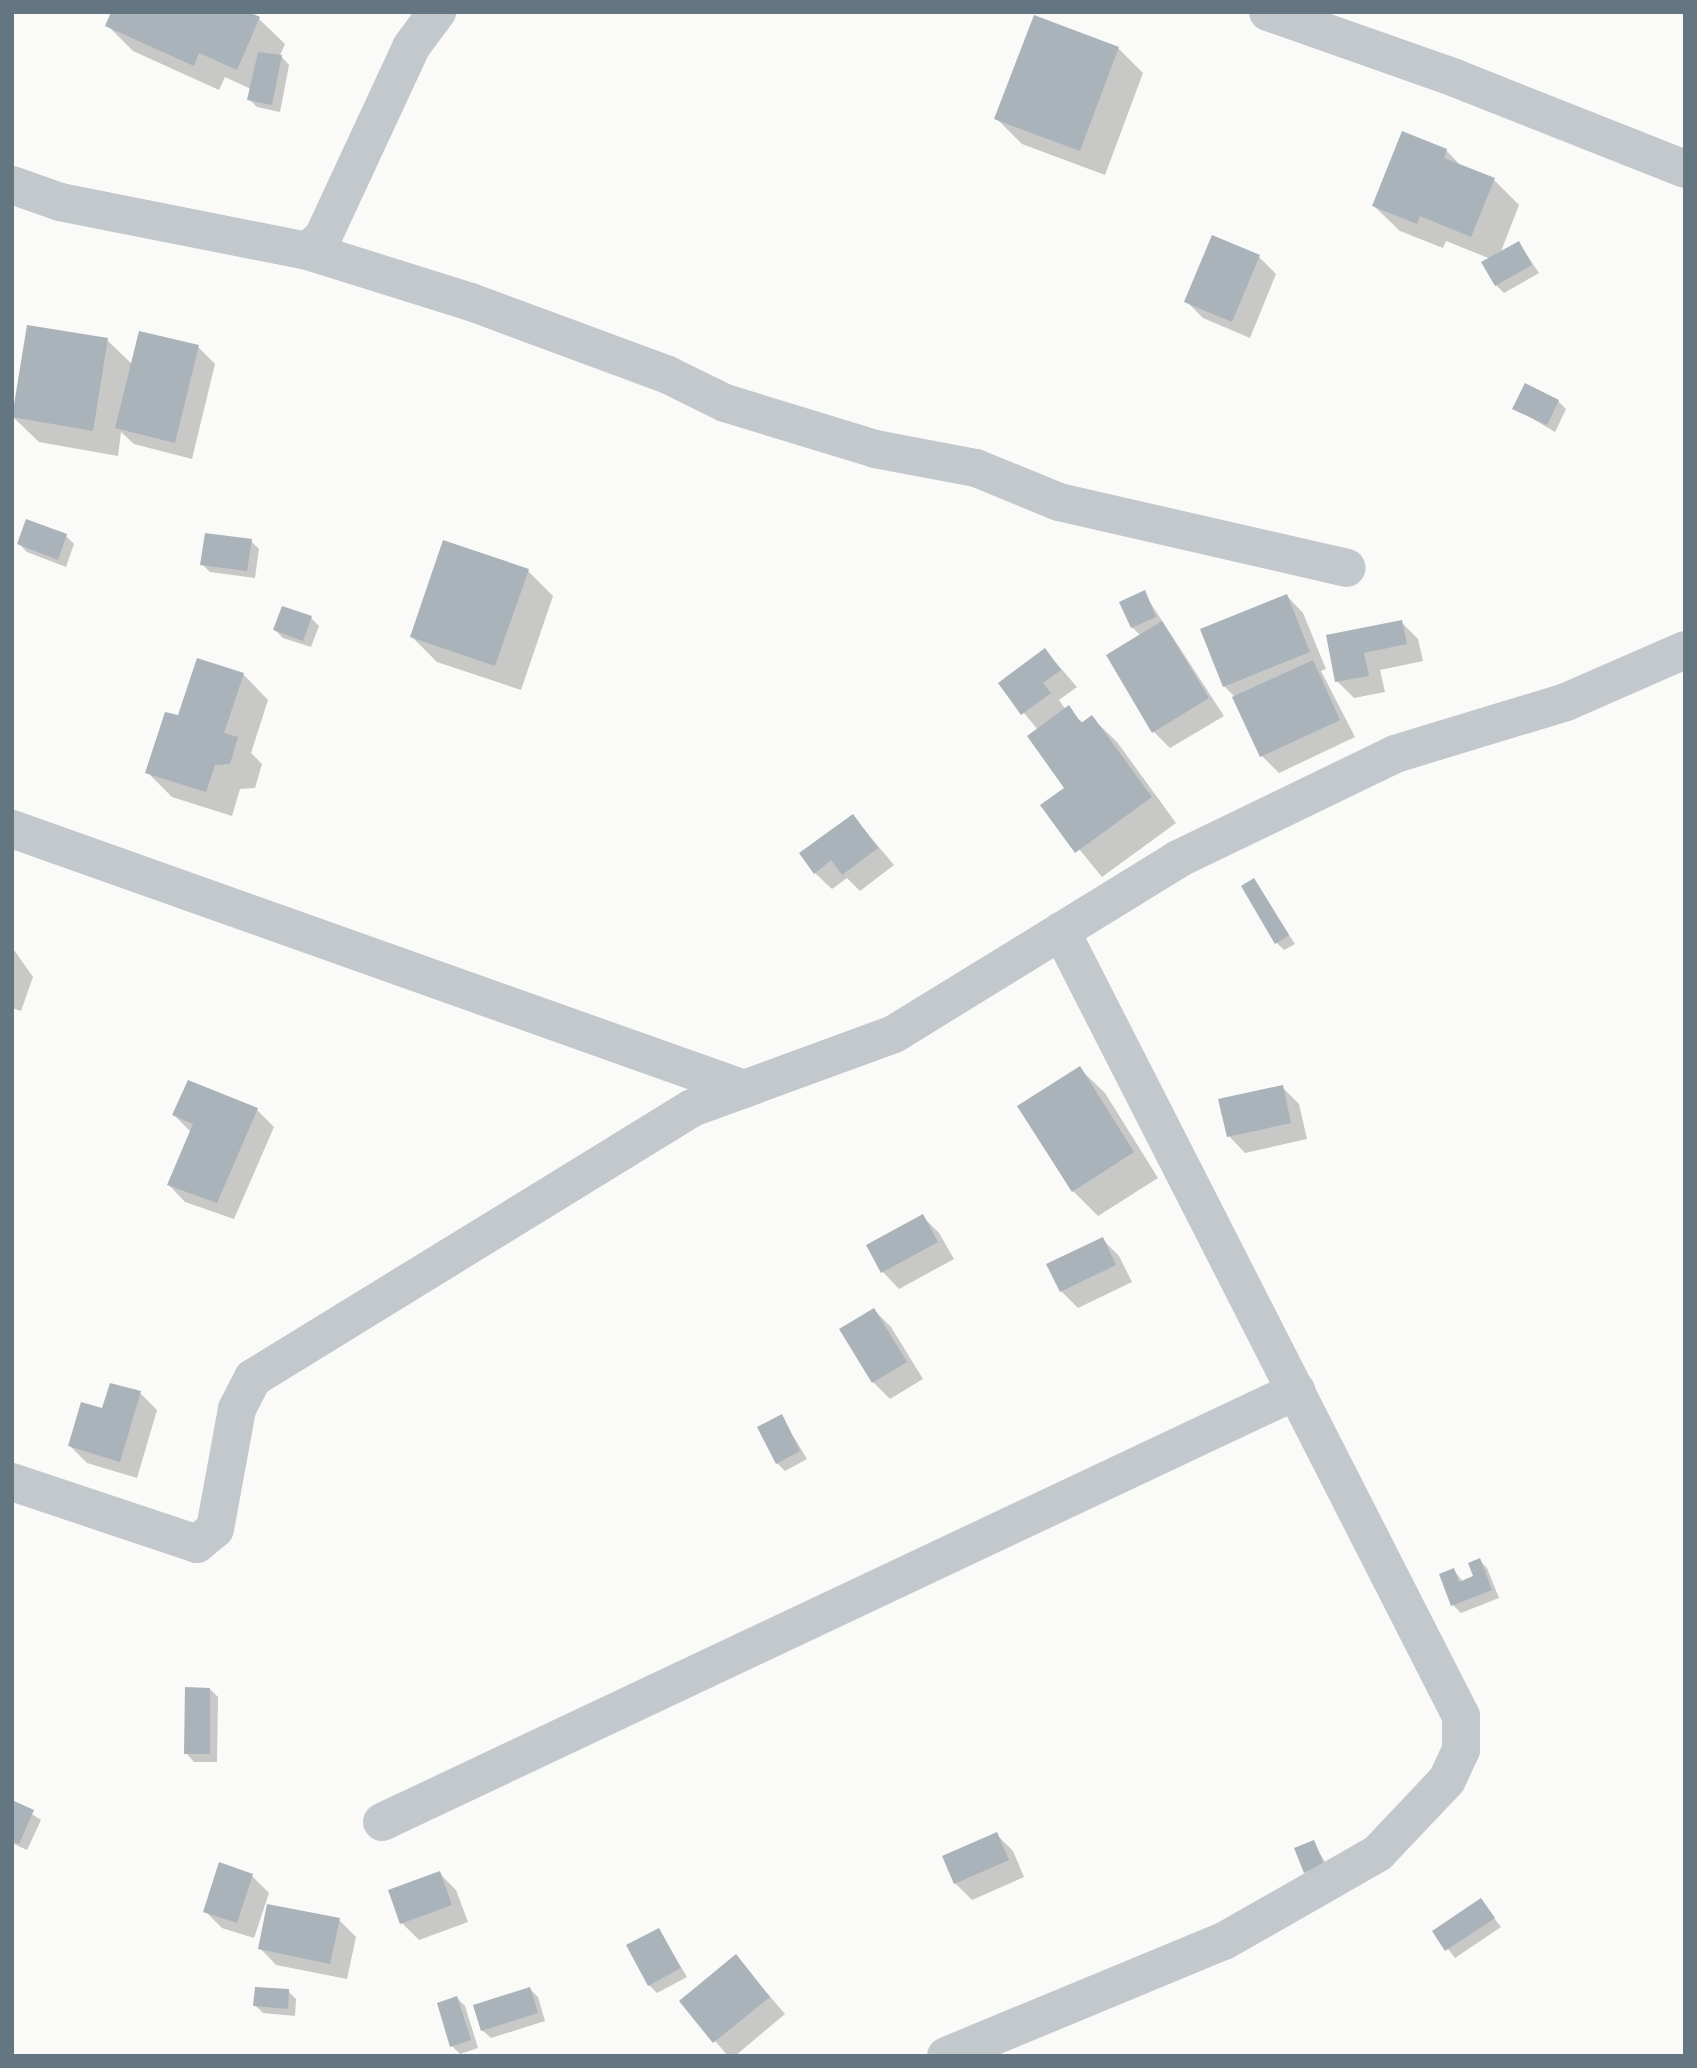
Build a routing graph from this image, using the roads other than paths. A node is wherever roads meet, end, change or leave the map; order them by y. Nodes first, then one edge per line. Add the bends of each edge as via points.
1 (437, 12) edge
2 (1268, 12) edge
3 (1685, 169) edge
4 (12, 185) edge
5 (308, 251) junction
6 (1347, 568) dead end
7 (1685, 650) edge
8 (12, 829) edge
9 (1061, 931) junction
10 (744, 1089) junction
11 (1296, 1391) junction
12 (12, 1482) edge
13 (382, 1822) dead end
14 (946, 2056) edge

1 - 5 street via 411,47 323,237
2 - 3 street via 1455,78
4 - 5 street via 60,202
5 - 6 street via 471,302 668,375 725,403 862,445 976,468 1059,502
7 - 9 street via 1566,702 1395,754 1178,859
8 - 10 street
9 - 10 street via 894,1034
9 - 11 street
10 - 12 street via 692,1108 253,1378 237,1409 215,1529 197,1544
11 - 13 street
11 - 14 street via 1461,1716 1461,1750 1447,1780 1378,1853 1224,1941

